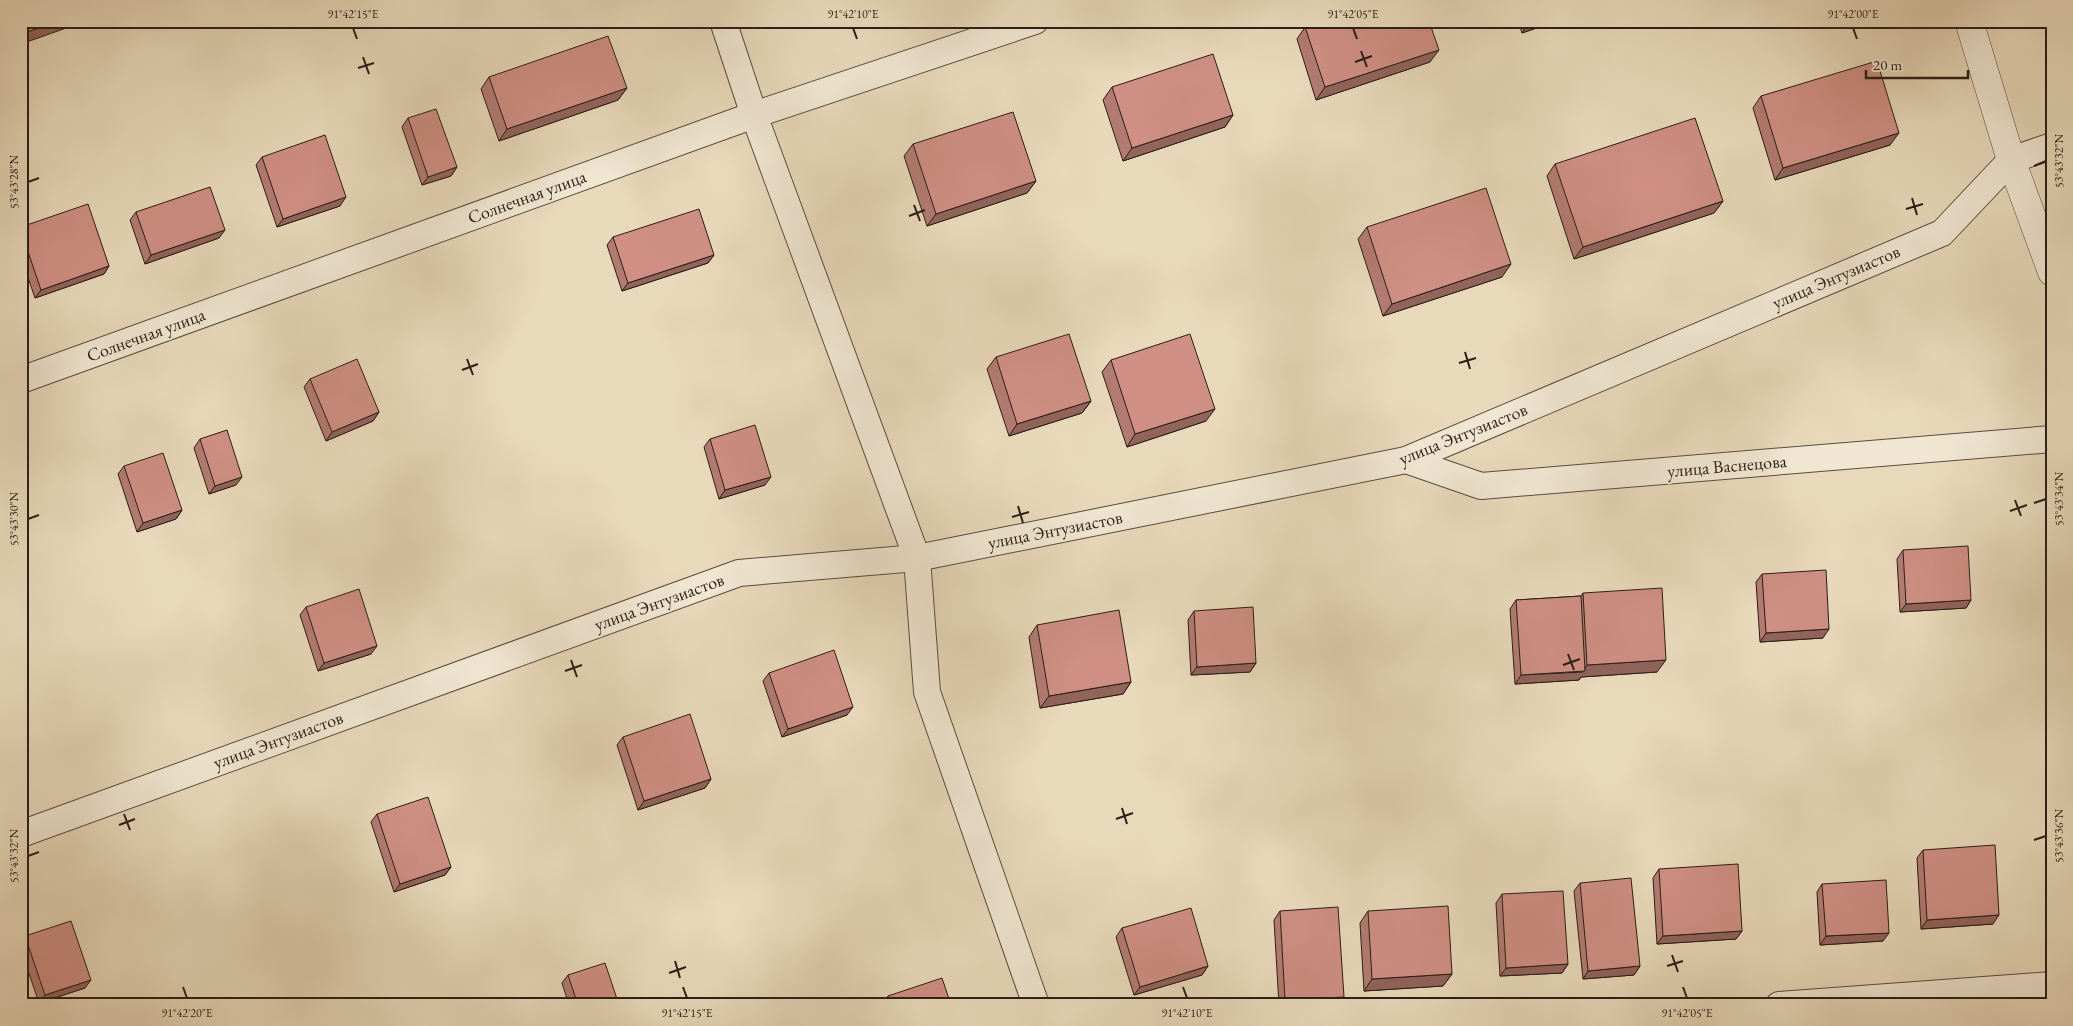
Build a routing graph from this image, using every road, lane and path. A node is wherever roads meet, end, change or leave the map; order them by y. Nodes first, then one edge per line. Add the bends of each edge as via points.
1 (722, 21) edge
2 (1036, 21) edge
3 (1969, 21) edge
4 (754, 115) junction
5 (2052, 146) edge
6 (2011, 160) junction
7 (2052, 272) edge
8 (21, 380) edge
9 (2052, 438) edge
10 (1406, 460) junction
11 (917, 558) junction
12 (21, 834) edge
13 (2052, 984) edge
14 (1036, 1005) edge
15 (1779, 1005) edge

1 - 4 street
2 - 4 street, Солнечная улица
3 - 6 street
4 - 8 street, Солнечная улица
4 - 11 street
5 - 6 street, улица Энтузиастов
6 - 7 street
6 - 10 street, улица Энтузиастов via 1942,232
9 - 10 street, улица Васнецова via 1481,486
10 - 11 street, улица Энтузиастов
11 - 12 street, улица Энтузиастов via 739,573
11 - 14 street via 927,692
13 - 15 street

